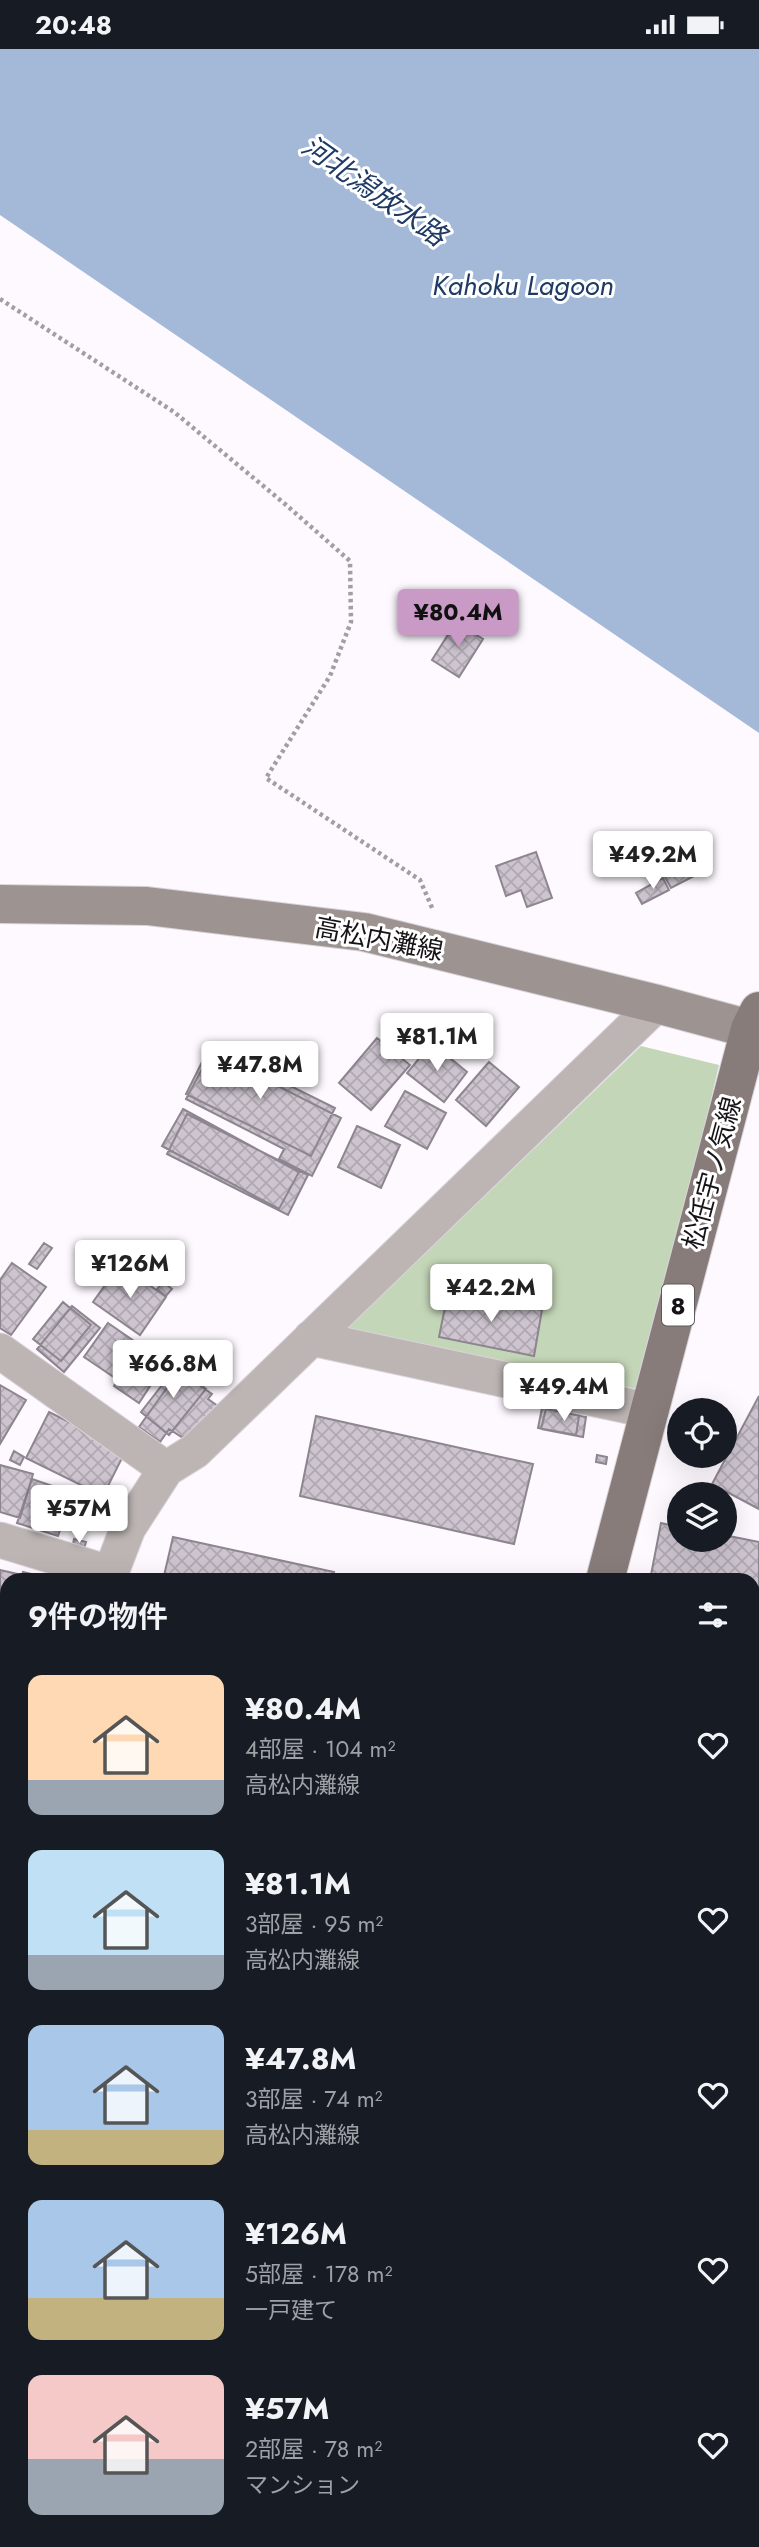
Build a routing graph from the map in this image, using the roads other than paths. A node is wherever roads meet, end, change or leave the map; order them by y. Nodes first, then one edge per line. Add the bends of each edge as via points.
1 (0, 904) edge
2 (657, 1004) junction
3 (754, 1020) edge
4 (311, 1338) junction
5 (0, 1351) edge
6 (651, 1411) junction
7 (166, 1469) junction
8 (0, 1540) edge
9 (97, 1573) edge
10 (111, 1573) edge
11 (607, 1573) edge

1 - 2 main road, 高松内灘線 via 147,906 364,932
2 - 3 main road, 高松内灘線
2 - 4 street
3 - 6 main road, 松任宇ノ気線 / 8
4 - 6 street
4 - 7 street via 195,1451
5 - 7 street
6 - 11 main road, 松任宇ノ気線 / 8
7 - 10 street via 128,1528
8 - 9 street

